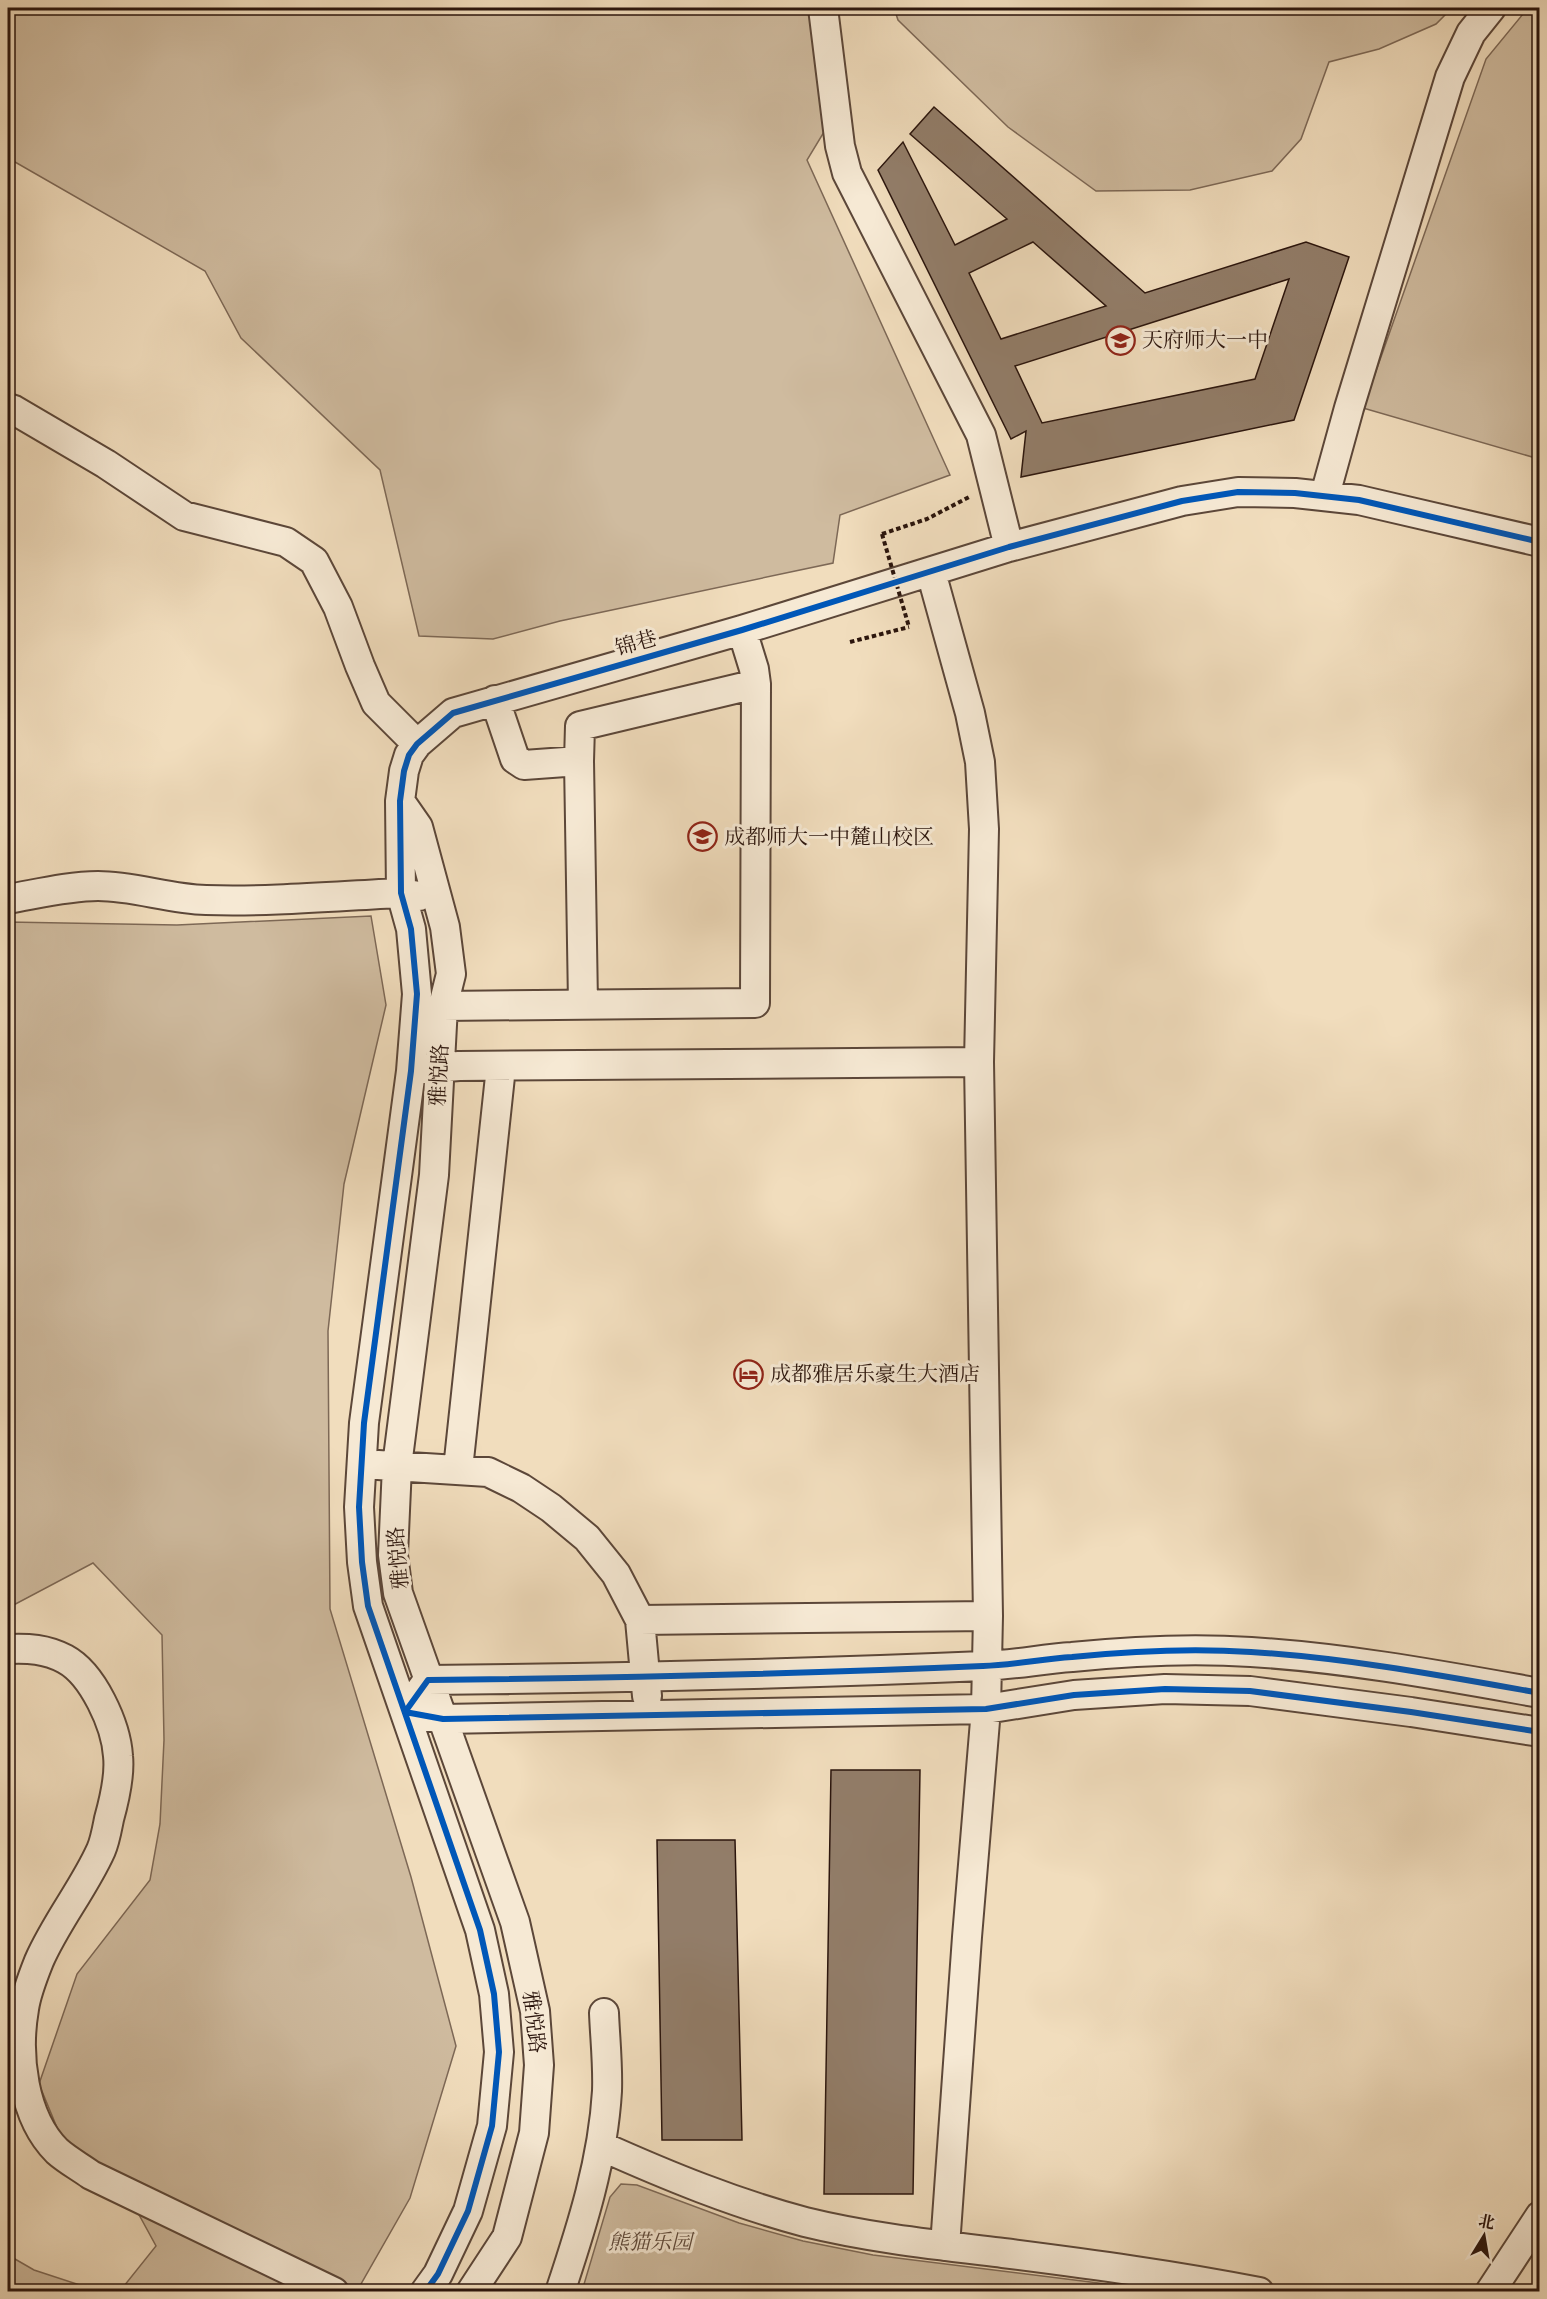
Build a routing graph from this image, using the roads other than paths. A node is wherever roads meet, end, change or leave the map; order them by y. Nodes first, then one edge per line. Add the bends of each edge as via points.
1 (823, 8) edge
2 (1491, 8) edge
3 (8, 408) edge
4 (1325, 495) junction
5 (1539, 542) edge
6 (1009, 548) junction
7 (931, 572) junction
8 (742, 630) junction
9 (756, 684) junction
10 (495, 700) junction
11 (417, 744) junction
12 (579, 761) junction
13 (400, 801) junction
14 (401, 893) junction
15 (8, 899) edge
16 (439, 900) junction
17 (583, 1003) junction
18 (443, 1006) junction
19 (979, 1062) junction
20 (501, 1066) junction
21 (440, 1067) junction
22 (411, 1071) junction
23 (361, 1464) junction
24 (396, 1466) junction
25 (458, 1468) junction
26 (988, 1616) junction
27 (640, 1620) junction
28 (8, 1649) edge
29 (987, 1666) junction
30 (646, 1678) junction
31 (428, 1680) junction
32 (1539, 1693) edge
33 (986, 1709) junction
34 (405, 1712) junction
35 (649, 1715) junction
36 (443, 1719) junction
37 (1539, 1732) edge
38 (604, 2013) dead end
39 (601, 2146) junction
40 (1539, 2216) edge
41 (945, 2246) junction
42 (432, 2283) edge
43 (474, 2291) edge
44 (334, 2292) edge
45 (561, 2292) edge
46 (1259, 2292) edge
47 (1490, 2292) edge

1 - 6 street via 840,146 847,173 981,435
2 - 4 street via 1471,33 1450,77
3 - 11 street via 106,464 184,516 286,542 314,561 338,607 376,703
4 - 5 street, 锦巷
4 - 6 street, 锦巷 via 1238,492 1182,501
6 - 7 street, 锦巷
7 - 8 street, 锦巷
7 - 19 street via 980,762 984,829
8 - 9 street
8 - 10 street, 锦巷
9 - 12 street via 580,726
9 - 17 street via 755,1003
10 - 11 street, 锦巷 via 453,713
10 - 12 street via 515,759 524,765
11 - 13 street, 锦巷 via 404,771
12 - 17 street
13 - 14 street, 锦巷
13 - 16 street, 雅悦路 via 418,827
14 - 15 street via 225,901 183,900 128,888 97,886
14 - 16 street
14 - 22 street, 锦巷 via 411,929 417,994
16 - 18 street, 雅悦路 via 451,974
17 - 18 street
18 - 21 street, 雅悦路
19 - 20 street
19 - 26 street
20 - 21 street
20 - 25 street
21 - 22 street
21 - 24 street, 雅悦路 via 434,1175
22 - 23 street, 锦巷
23 - 24 street
23 - 34 street, 锦巷 via 359,1507 368,1606
24 - 25 street
24 - 31 street, 雅悦路 via 393,1555 399,1593
25 - 27 street via 489,1472 551,1508 587,1539 616,1574
26 - 27 street
26 - 29 street
27 - 30 street
28 - 44 street via 48,1652 67,1660 82,1674 109,1718 118,1756 113,1805 102,1849 39,1961 24,2008 21,2042 25,2083 36,2120 57,2151 91,2175
29 - 30 street
29 - 32 street via 1169,1650 1249,1652 1326,1658
29 - 33 street
30 - 31 street
30 - 35 street
31 - 34 street
31 - 36 street, 雅悦路
33 - 35 street
33 - 37 street via 1074,1695 1165,1689 1250,1691
33 - 41 street
34 - 36 street
34 - 42 street, 锦巷 via 480,1929 494,1994 499,2052 492,2126 468,2211
35 - 36 street
36 - 43 street, 雅悦路 via 515,1922 535,2011 539,2065 534,2133 507,2237
38 - 39 street via 607,2090
39 - 41 street via 681,2182 743,2204 806,2222
39 - 45 street
40 - 47 street
41 - 46 street via 1164,2274
42 - 43 street

